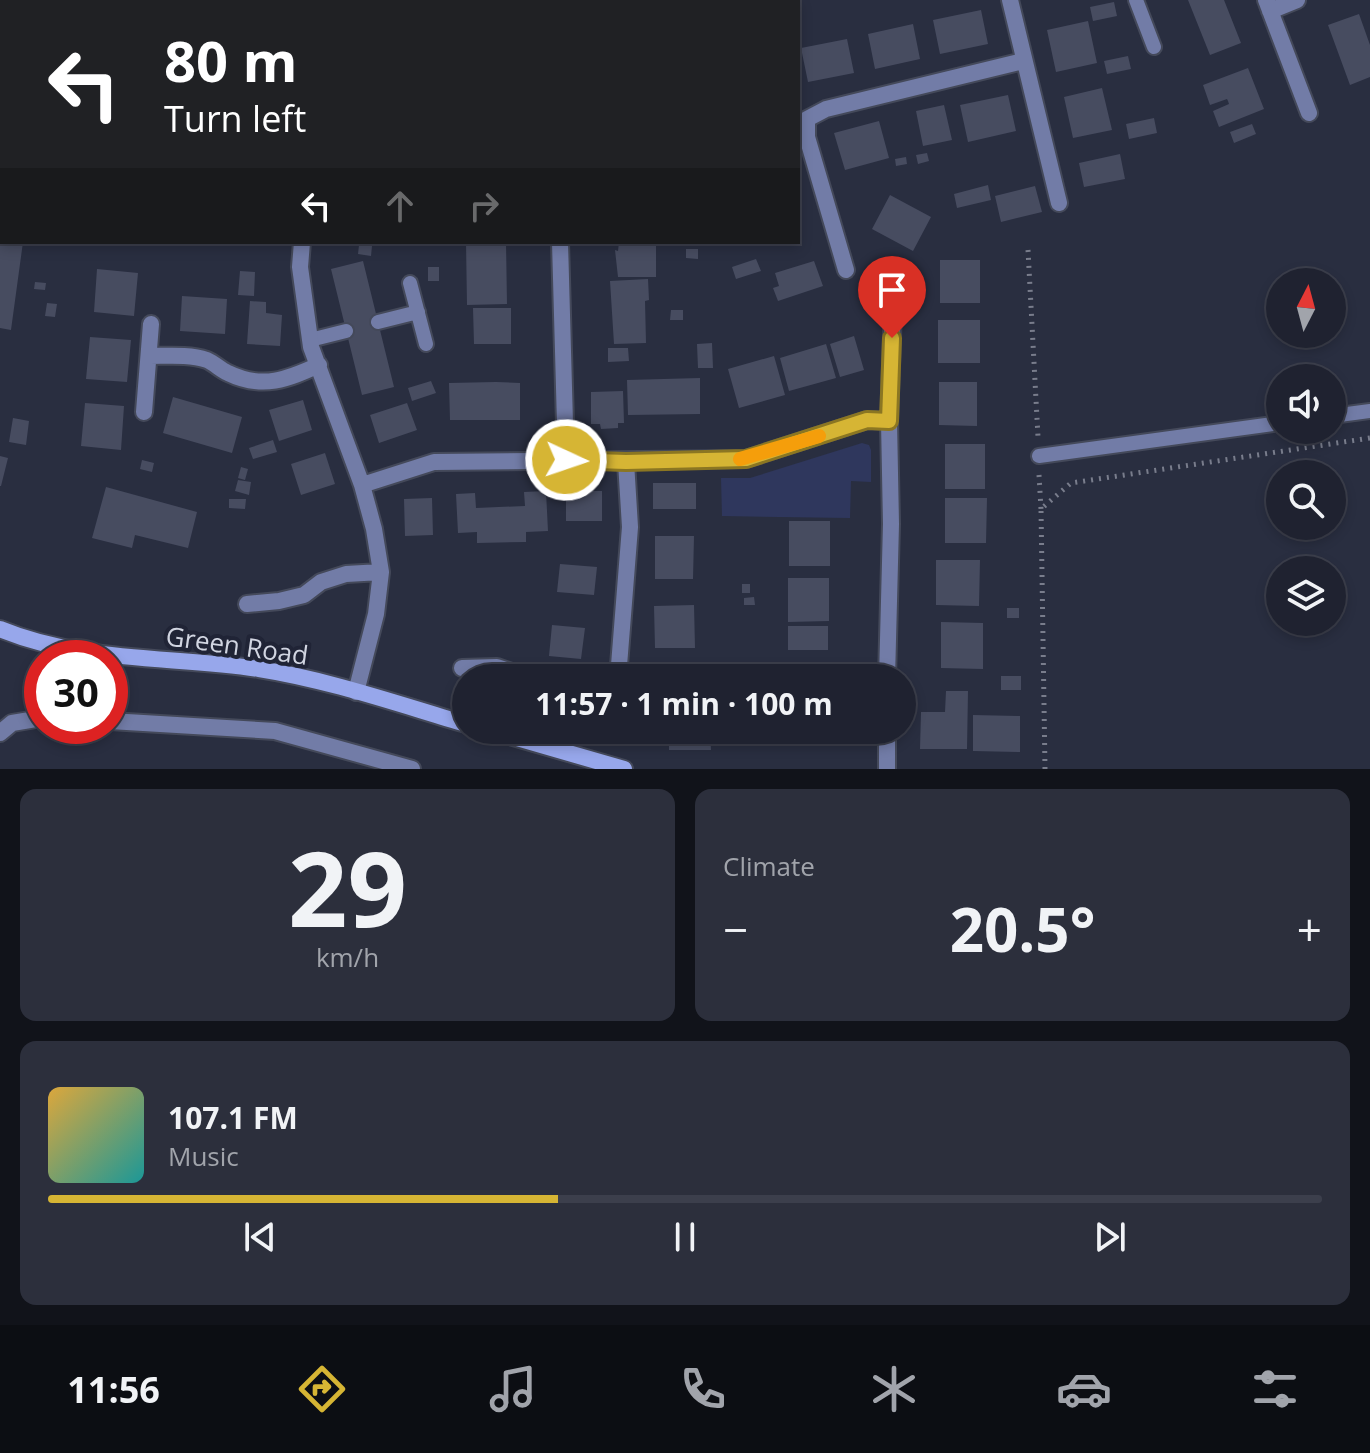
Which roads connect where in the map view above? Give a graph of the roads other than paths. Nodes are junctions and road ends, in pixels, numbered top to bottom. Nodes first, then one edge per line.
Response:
1 (1010, 0) edge
2 (1136, 0) edge
3 (1297, 0) edge
4 (1268, 5) edge
5 (1154, 47) dead end
6 (1023, 61) junction
7 (1309, 113) dead end
8 (1059, 203) dead end
9 (302, 244) edge
10 (560, 244) edge
11 (846, 270) dead end
12 (410, 283) dead end
13 (893, 310) dead end
14 (418, 312) junction
15 (378, 322) dead end
16 (151, 324) dead end
17 (346, 331) dead end
18 (310, 340) junction
19 (426, 344) dead end
20 (149, 356) junction
21 (319, 365) junction
22 (1370, 411) edge
23 (144, 412) dead end
24 (1346, 414) edge
25 (889, 421) junction
26 (1266, 425) edge
27 (1039, 456) road end
28 (566, 460) junction
29 (626, 462) junction
30 (362, 485) junction
31 (381, 572) junction
32 (247, 604) dead end
33 (0, 629) edge
34 (619, 664) edge
35 (887, 664) edge
36 (356, 692) junction
37 (452, 720) edge
38 (24, 721) edge
39 (128, 722) edge
40 (0, 733) edge
41 (537, 744) edge
42 (887, 744) edge
43 (412, 769) edge
44 (624, 769) edge
45 (887, 769) edge

1 - 6 street
2 - 5 lane
3 - 4 street
4 - 7 street
6 - 8 street
6 - 11 street
9 - 18 street
10 - 28 street
12 - 14 lane
13 - 25 street
14 - 15 lane
14 - 19 lane
16 - 20 street
17 - 18 lane
18 - 21 street
20 - 21 street
20 - 23 street
21 - 30 street
22 - 24 lane
25 - 29 street
25 - 35 street
26 - 27 lane
28 - 29 street
28 - 30 street
29 - 34 street
30 - 31 street
31 - 32 street
31 - 36 street
33 - 36 street, Green Road
36 - 37 street, Green Road
38 - 40 street
39 - 43 street
41 - 44 street
42 - 45 street

